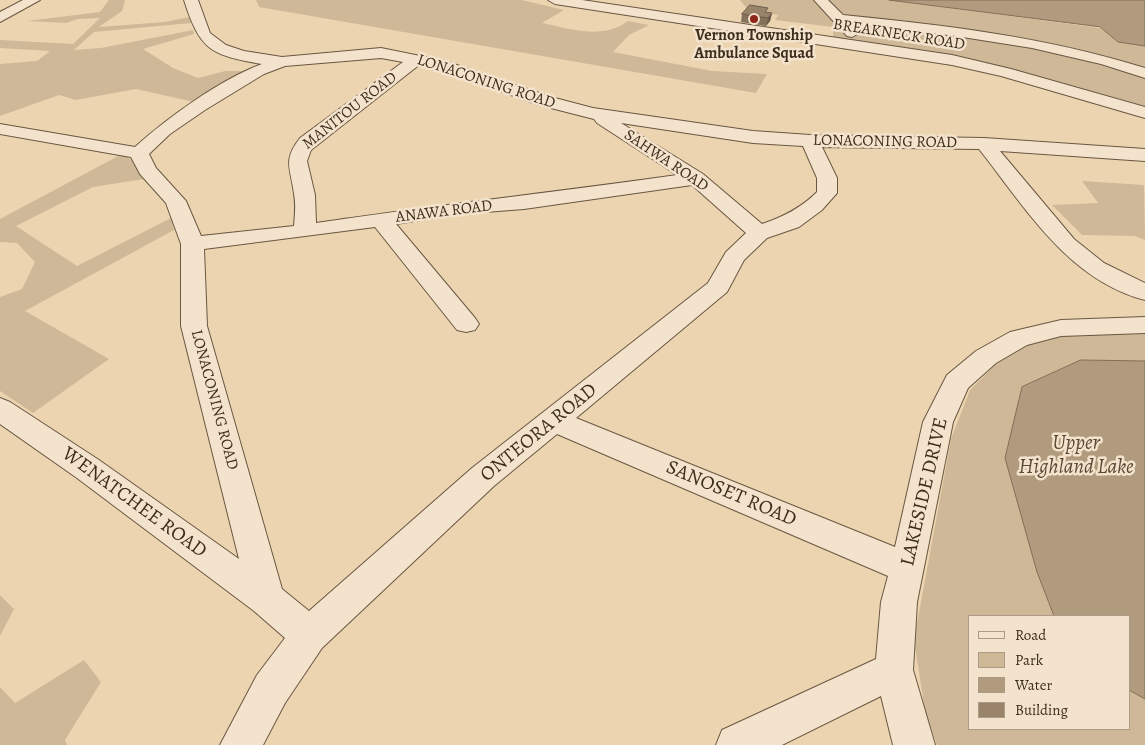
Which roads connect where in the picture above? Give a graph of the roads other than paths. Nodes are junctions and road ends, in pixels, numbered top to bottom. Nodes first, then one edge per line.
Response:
1 (33, 0) edge
2 (191, 0) edge
3 (555, 0) edge
4 (820, 0) edge
5 (745, 17) edge
6 (0, 18) edge
7 (681, 20) junction
8 (840, 20) junction
9 (865, 47) junction
10 (418, 59) junction
11 (282, 62) junction
12 (1145, 73) edge
13 (593, 113) junction
14 (1145, 113) edge
15 (0, 129) edge
16 (810, 141) junction
17 (984, 144) junction
18 (139, 153) junction
19 (1145, 155) edge
20 (696, 178) junction
21 (381, 220) junction
22 (305, 231) junction
23 (759, 233) junction
24 (192, 244) junction
25 (1145, 292) edge
26 (466, 324) dead end
27 (1145, 325) edge
28 (0, 409) edge
29 (554, 420) junction
30 (908, 568) junction
31 (267, 599) junction
32 (308, 635) junction
33 (894, 670) junction
34 (241, 745) edge
35 (737, 745) edge
36 (914, 745) edge

1 - 6 street
2 - 11 street
3 - 7 street, BREAKNECK ROAD
4 - 8 street
5 - 7 street
7 - 9 street, BREAKNECK ROAD
8 - 9 street
8 - 12 street
9 - 14 street, BREAKNECK ROAD
10 - 11 street, LONACONING ROAD
10 - 13 street, LONACONING ROAD
10 - 22 street, MANITOU ROAD
11 - 18 street, LONACONING ROAD
13 - 16 street, LONACONING ROAD
13 - 20 street, SAHWA ROAD
15 - 18 street
16 - 17 street, LONACONING ROAD
16 - 23 street, ONTEORA ROAD
17 - 19 street, LONACONING ROAD
17 - 25 street
18 - 24 street, LONACONING ROAD
20 - 21 street, ANAWA ROAD
20 - 23 street, SAHWA ROAD
21 - 22 street, ANAWA ROAD
21 - 26 street
22 - 24 street, ANAWA ROAD
23 - 29 street, ONTEORA ROAD
24 - 31 street, LONACONING ROAD
27 - 30 street, LAKESIDE DRIVE
28 - 31 street, WENATCHEE ROAD
29 - 30 street, SANOSET ROAD
29 - 32 street, ONTEORA ROAD
30 - 33 street, LAKESIDE DRIVE
31 - 32 street
32 - 34 street, ONTEORA ROAD
33 - 35 street
33 - 36 street, LAKESIDE DRIVE

